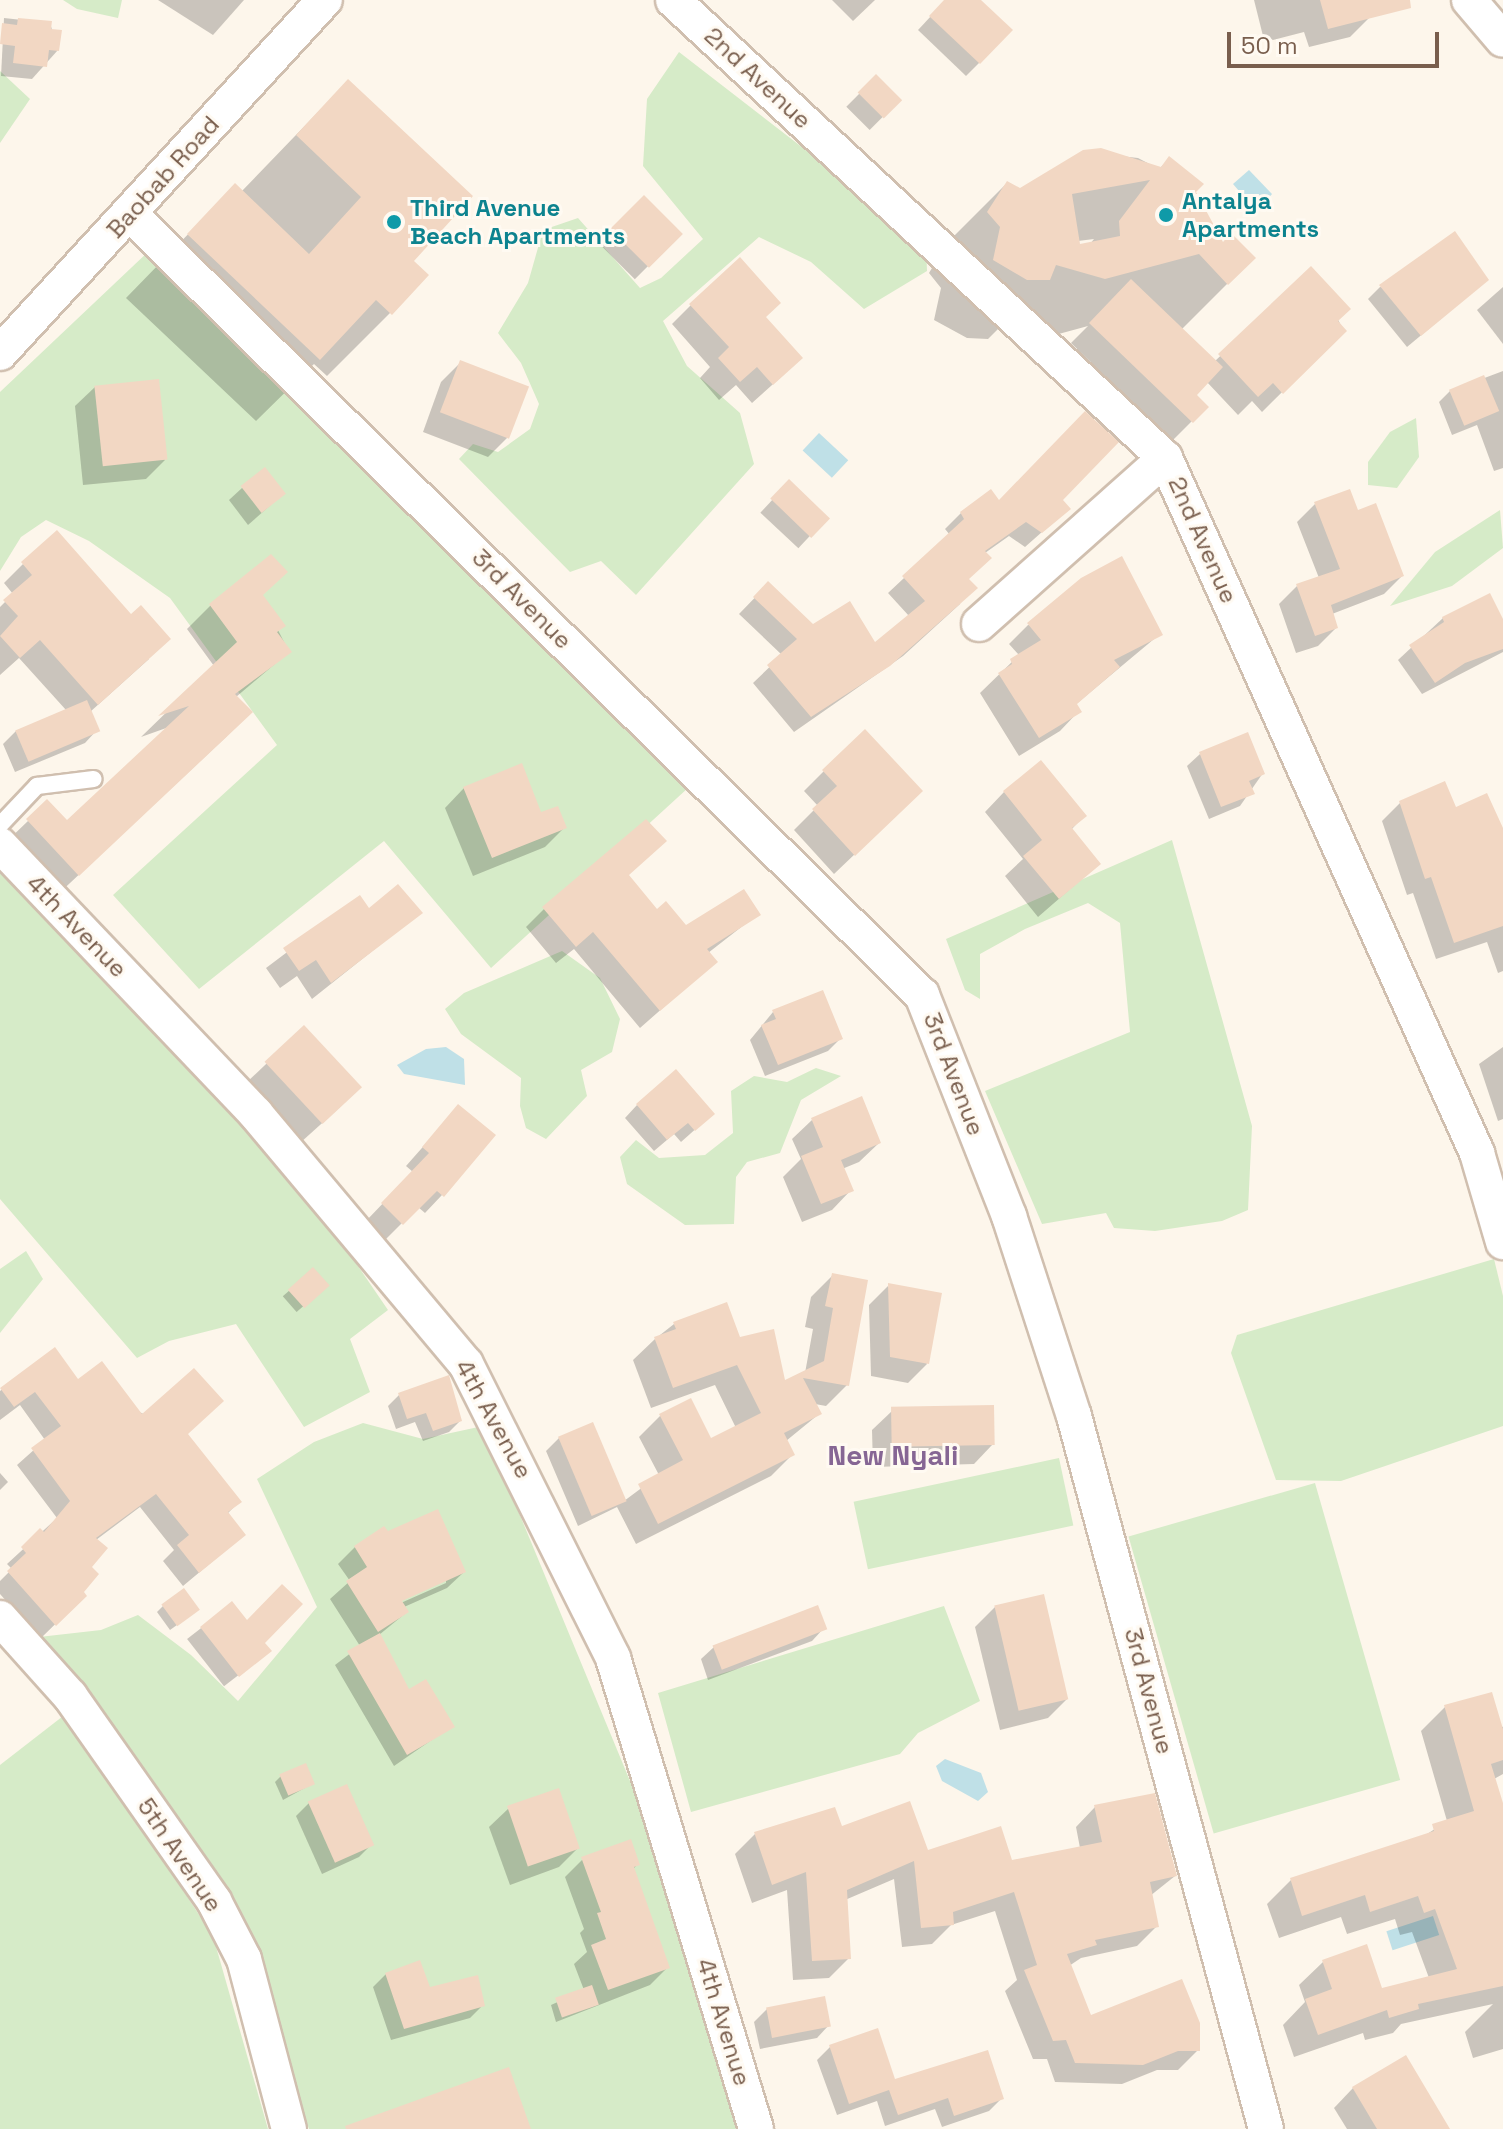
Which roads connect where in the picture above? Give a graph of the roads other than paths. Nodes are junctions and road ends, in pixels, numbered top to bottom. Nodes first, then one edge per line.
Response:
1 (325, 0) edge
2 (673, 0) edge
3 (1469, 0) edge
4 (1503, 40) edge
5 (130, 214) junction
6 (0, 353) edge
7 (1165, 458) junction
8 (979, 624) dead end
9 (94, 779) dead end
10 (0, 825) edge
11 (0, 845) edge
12 (1503, 1242) edge
13 (0, 1618) edge
14 (289, 2129) edge
15 (756, 2129) edge
16 (1266, 2129) edge

1 - 5 street, Baobab Road
2 - 7 street, 2nd Avenue
3 - 4 street
5 - 6 street, Baobab Road
5 - 16 street, 3rd Avenue
7 - 8 street
7 - 12 street, 2nd Avenue
9 - 10 lane
11 - 15 street, 4th Avenue
13 - 14 street, 5th Avenue

